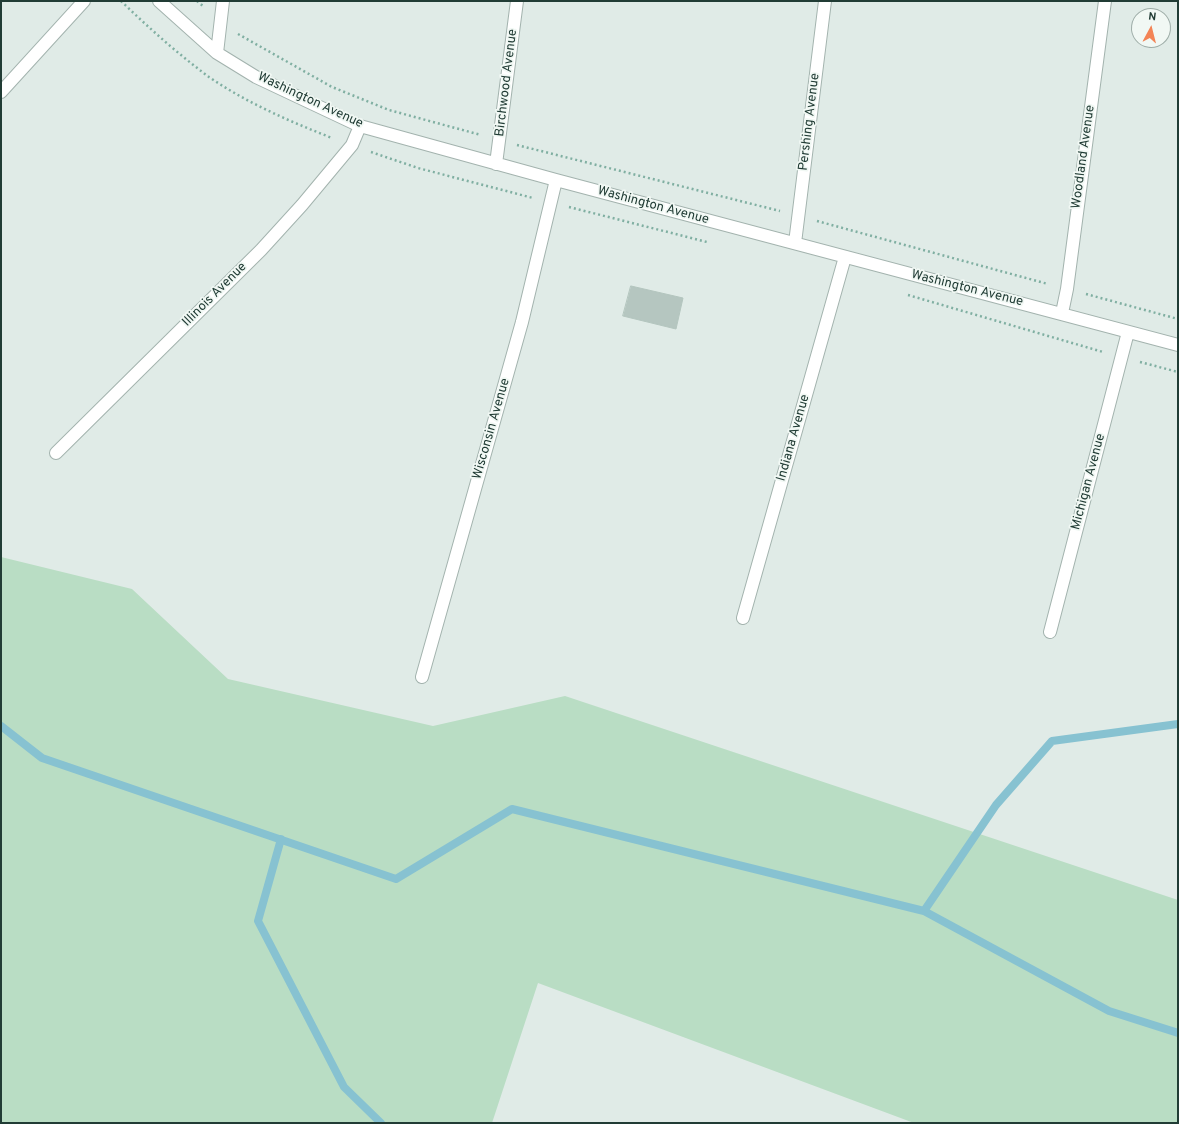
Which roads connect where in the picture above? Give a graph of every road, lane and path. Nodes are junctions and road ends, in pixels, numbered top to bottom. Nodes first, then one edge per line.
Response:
1 (84, 1) edge
2 (159, 1) edge
3 (197, 1) edge
4 (223, 1) edge
5 (517, 1) edge
6 (825, 1) edge
7 (1105, 1) edge
8 (220, 23) junction
9 (217, 53) junction
10 (1, 92) edge
11 (360, 126) junction
12 (500, 140) junction
13 (496, 164) junction
14 (556, 180) junction
15 (798, 216) junction
16 (795, 243) junction
17 (845, 258) junction
18 (1067, 289) junction
19 (1062, 313) junction
20 (1178, 319) edge
21 (1128, 332) junction
22 (1178, 345) edge
23 (56, 453) dead end
24 (743, 618) dead end
25 (1050, 632) dead end
26 (422, 677) dead end

1 - 10 street
2 - 9 street, Washington Avenue
3 - 8 path
4 - 8 street
5 - 12 street, Birchwood Avenue
6 - 15 street, Pershing Avenue
7 - 18 street, Woodland Avenue
8 - 9 street
8 - 12 path
9 - 11 street, Washington Avenue
11 - 13 street, Washington Avenue
11 - 23 street, Illinois Avenue
12 - 13 street, Birchwood Avenue
12 - 15 path
13 - 14 street, Washington Avenue
14 - 16 street, Washington Avenue
14 - 26 street, Wisconsin Avenue
15 - 16 street, Pershing Avenue
15 - 18 path
16 - 17 street, Washington Avenue
17 - 19 street, Washington Avenue
17 - 24 street, Indiana Avenue
18 - 19 street, Woodland Avenue
18 - 20 path
19 - 21 street, Washington Avenue
21 - 22 street, Washington Avenue
21 - 25 street, Michigan Avenue

